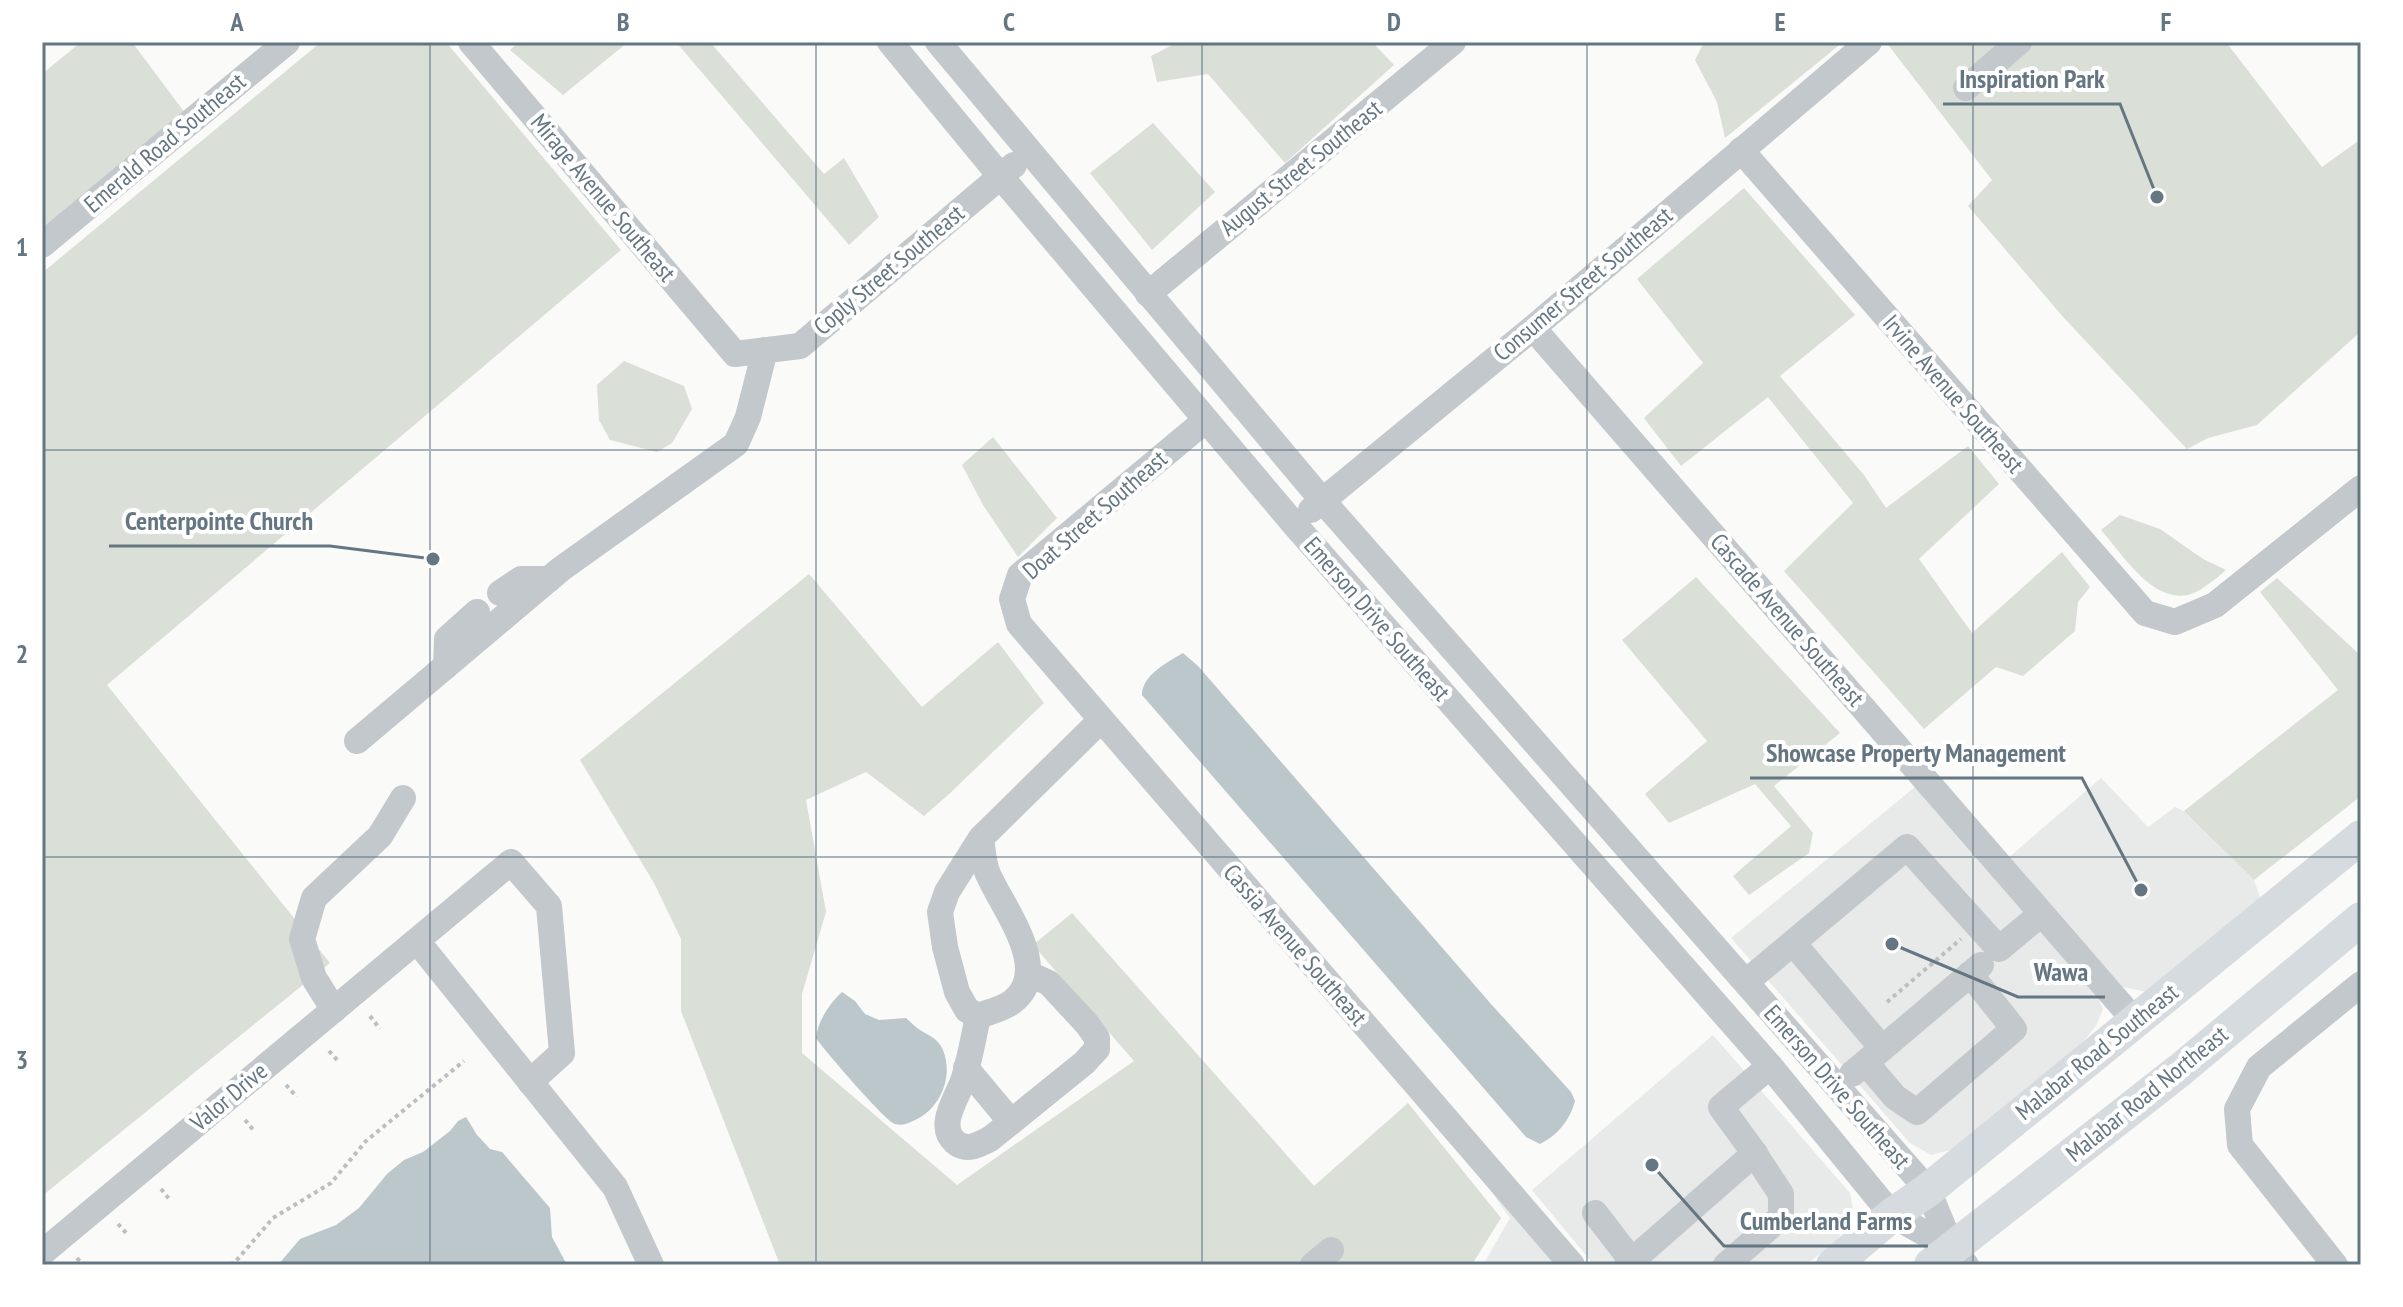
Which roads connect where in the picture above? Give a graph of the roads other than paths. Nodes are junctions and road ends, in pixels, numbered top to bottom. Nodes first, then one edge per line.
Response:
1 (287, 42) edge
2 (471, 42) edge
3 (890, 42) edge
4 (938, 42) edge
5 (1453, 42) edge
6 (1869, 42) edge
7 (2019, 42) edge
8 (1966, 88) dead end
9 (1741, 150) junction
10 (1028, 152) junction
11 (1001, 177) junction
12 (42, 245) edge
13 (1148, 294) junction
14 (1533, 328) junction
15 (765, 350) junction
16 (735, 354) joint
17 (1206, 420) junction
18 (2361, 488) edge
19 (1322, 500) junction
20 (1294, 524) junction
21 (549, 579) junction
22 (500, 593) dead end
23 (477, 612) dead end
24 (1019, 624) joint
25 (446, 666) junction
26 (1101, 720) junction
27 (357, 741) dead end
28 (403, 798) dead end
29 (2361, 837) edge
30 (981, 838) junction
31 (2041, 914) junction
32 (2361, 919) edge
33 (417, 941) junction
34 (1793, 943) junction
35 (1999, 949) junction
36 (1029, 974) junction
37 (1970, 974) junction
38 (1746, 982) junction
39 (2361, 984) edge
40 (334, 1010) junction
41 (978, 1016) junction
42 (2135, 1021) junction
43 (1874, 1056) junction
44 (1770, 1066) junction
45 (966, 1068) junction
46 (530, 1082) junction
47 (1837, 1086) junction
48 (1011, 1122) junction
49 (1755, 1153) junction
50 (1928, 1190) junction
51 (1595, 1213) dead end
52 (1892, 1215) junction
53 (42, 1253) edge
54 (1950, 1259) edge
55 (1737, 1262) edge
56 (1632, 1264) edge
57 (651, 1265) edge
58 (1572, 1265) edge
59 (1833, 1265) edge
60 (2335, 1265) edge

1 - 12 street, Emerald Road Southeast
2 - 16 street, Mirage Avenue Southeast
3 - 11 street, Emerson Drive Southeast
4 - 10 street, Emerson Drive Southeast
5 - 13 street, August Street Southeast
6 - 9 street, Consumer Street Southeast
7 - 8 street
9 - 14 street, Consumer Street Southeast
9 - 18 street, Irvine Avenue Southeast
10 - 11 street, Coply Street Southeast
10 - 13 street, Emerson Drive Southeast
11 - 15 street, Coply Street Southeast
11 - 17 street, Emerson Drive Southeast
13 - 19 street, Emerson Drive Southeast
14 - 19 street, Consumer Street Southeast
14 - 31 street, Cascade Avenue Southeast
15 - 16 street, Coply Street Southeast
15 - 21 street
17 - 20 street, Emerson Drive Southeast
17 - 24 street, Doat Street Southeast
19 - 20 street, Consumer Street Southeast
19 - 38 street, Emerson Drive Southeast
20 - 44 street, Emerson Drive Southeast
21 - 22 street
21 - 25 street
23 - 25 street
24 - 26 street, Cassia Avenue Southeast
25 - 27 street
26 - 30 street
26 - 58 street, Cassia Avenue Southeast
28 - 40 street
29 - 42 main road, Malabar Road Southeast
30 - 36 street
30 - 41 street
31 - 35 street
31 - 42 street, Cascade Avenue Southeast
32 - 54 main road, Malabar Road Northeast
33 - 40 street, Valor Drive
33 - 46 street
33 - 46 street, Valor Drive
34 - 35 street
34 - 38 street
34 - 43 street
35 - 37 street
36 - 41 street
36 - 48 street
37 - 43 street
37 - 43 street
38 - 47 street, Emerson Drive Southeast
39 - 60 street
40 - 53 street, Valor Drive
41 - 45 street
42 - 50 main road, Malabar Road Southeast
43 - 47 street
44 - 49 street
44 - 52 street, Emerson Drive Southeast
45 - 48 street
45 - 48 street
46 - 57 street
47 - 50 street, Emerson Drive Southeast
49 - 55 street
49 - 56 street
50 - 52 main road, Malabar Road Southeast
50 - 54 street, Emerson Drive Southeast
51 - 56 street
52 - 54 street, Emerson Drive Southeast
52 - 59 main road, Malabar Road Southeast

